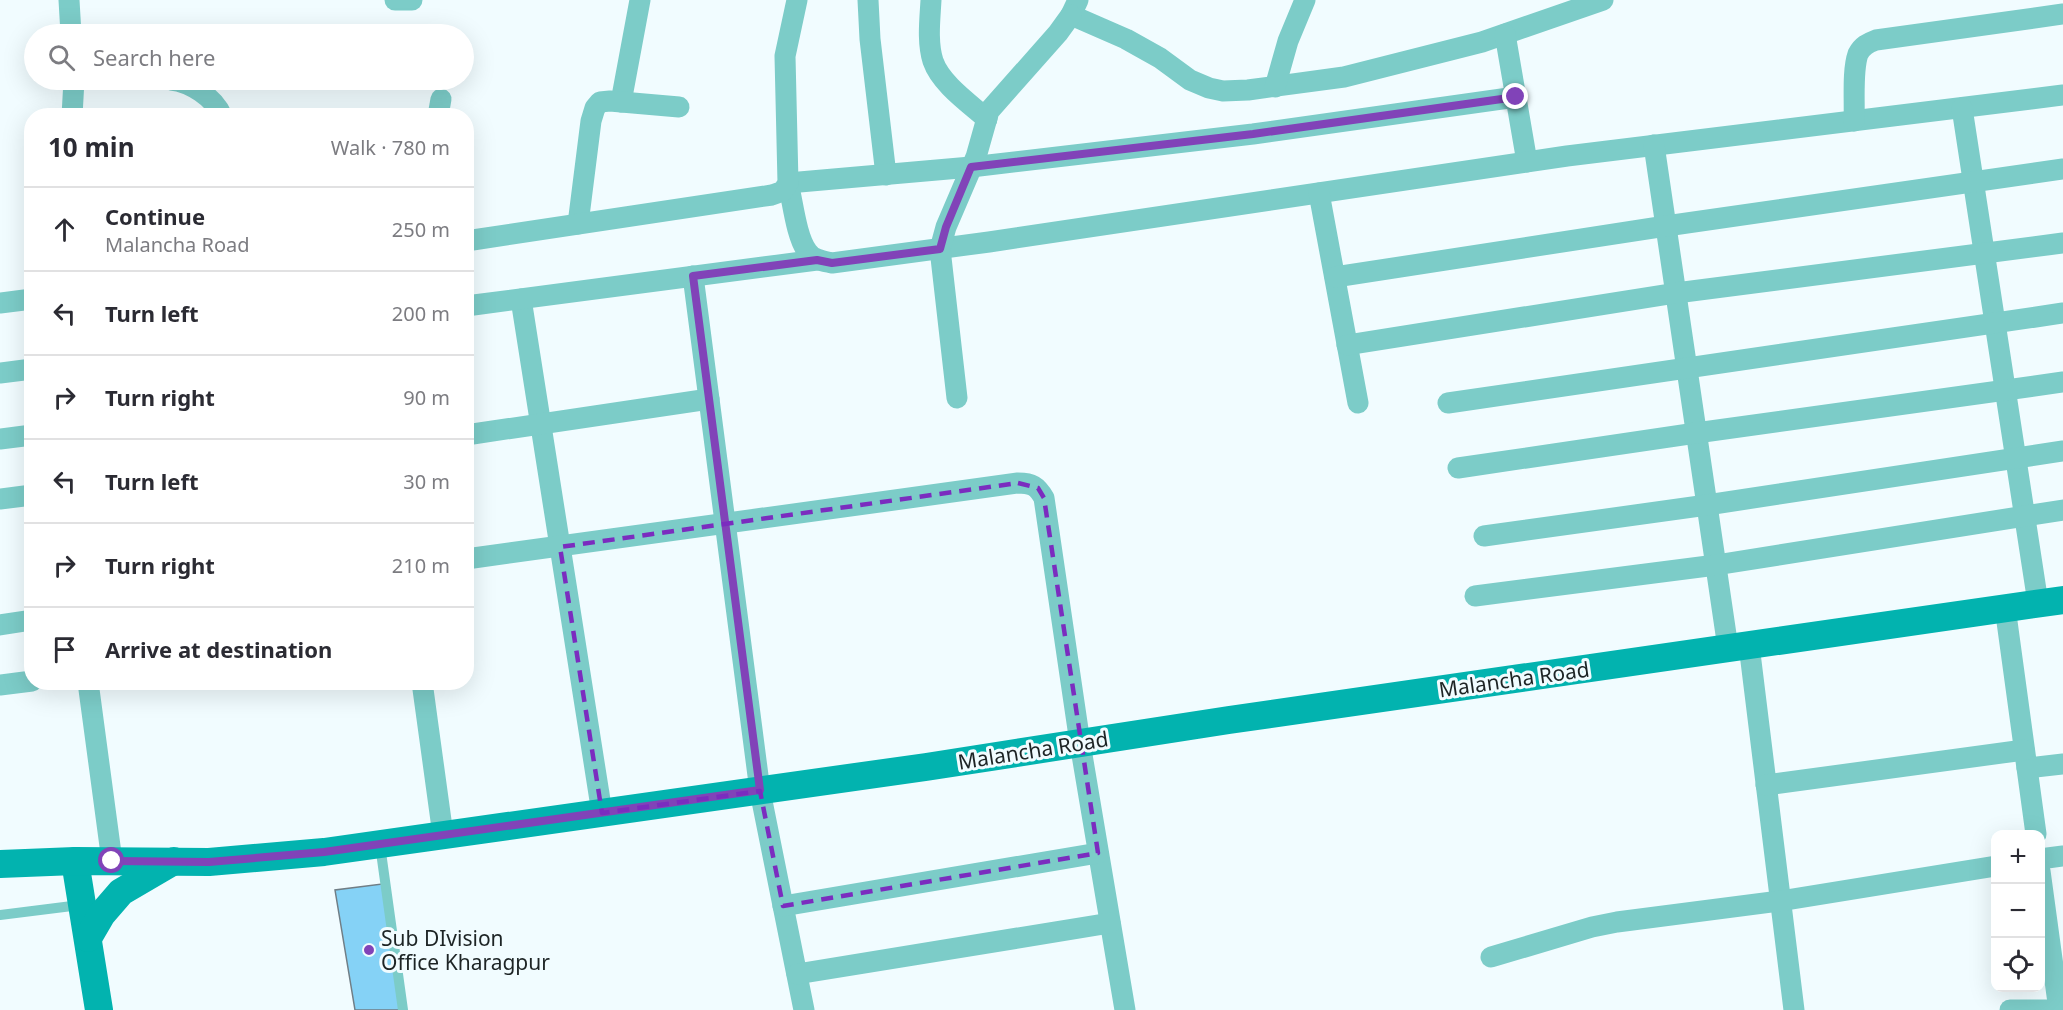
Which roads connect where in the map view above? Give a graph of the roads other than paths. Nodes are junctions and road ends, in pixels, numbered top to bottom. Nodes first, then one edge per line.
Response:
1 (69, 0) edge
2 (395, 0) edge
3 (412, 0) edge
4 (640, 0) edge
5 (797, 0) edge
6 (868, 0) edge
7 (931, 0) edge
8 (1305, 0) edge
9 (1602, 0) edge
10 (1075, 8) edge
11 (2063, 14) edge
12 (70, 24) edge
13 (1505, 34) junction
14 (1275, 87) junction
15 (73, 90) edge
16 (197, 90) edge
17 (2063, 95) edge
18 (1516, 97) junction
19 (621, 102) junction
20 (680, 107) dead end
21 (72, 108) edge
22 (217, 108) edge
23 (1962, 108) junction
24 (987, 119) junction
25 (1854, 121) junction
26 (1654, 145) junction
27 (1527, 162) junction
28 (971, 167) junction
29 (2063, 169) edge
30 (886, 175) junction
31 (1973, 182) junction
32 (788, 183) junction
33 (1320, 193) junction
34 (578, 224) junction
35 (1666, 226) junction
36 (474, 240) edge
37 (2063, 243) edge
38 (940, 249) junction
39 (1984, 255) junction
40 (817, 260) junction
41 (693, 276) junction
42 (1335, 277) junction
43 (1676, 293) junction
44 (521, 299) junction
45 (24, 300) edge
46 (0, 303) edge
47 (474, 305) edge
48 (2063, 313) edge
49 (1995, 322) junction
50 (1347, 345) junction
51 (1687, 368) junction
52 (24, 370) edge
53 (0, 373) edge
54 (2063, 382) edge
55 (2005, 391) junction
56 (957, 398) dead end
57 (709, 399) junction
58 (1358, 403) dead end
59 (1448, 403) dead end
60 (540, 425) junction
61 (1696, 433) junction
62 (474, 434) edge
63 (24, 436) edge
64 (0, 439) edge
65 (2063, 451) edge
66 (2016, 457) junction
67 (1458, 468) dead end
68 (24, 496) edge
69 (0, 500) edge
70 (1707, 505) junction
71 (2063, 510) edge
72 (2025, 516) junction
73 (725, 525) junction
74 (1484, 536) dead end
75 (560, 547) junction
76 (474, 558) edge
77 (1716, 565) junction
78 (1475, 596) dead end
79 (2051, 601) edge
80 (2005, 607) junction
81 (24, 621) edge
82 (0, 625) edge
83 (1739, 647) junction
84 (24, 682) edge
85 (0, 685) edge
86 (88, 690) edge
87 (423, 690) edge
88 (1080, 743) junction
89 (2025, 759) junction
90 (2063, 764) edge
91 (1766, 785) junction
92 (760, 790) junction
93 (602, 813) junction
94 (2035, 830) edge
95 (443, 835) junction
96 (380, 845) junction
97 (1098, 853) junction
98 (2063, 856) edge
99 (2045, 858) edge
100 (75, 861) junction
101 (112, 861) junction
102 (174, 861) junction
103 (0, 864) edge
104 (1991, 867) edge
105 (2043, 884) edge
106 (1780, 902) junction
107 (82, 905) junction
108 (783, 906) junction
109 (0, 915) edge
110 (1110, 923) junction
111 (88, 938) junction
112 (1491, 957) dead end
113 (2058, 959) edge
114 (797, 974) junction
115 (99, 1010) edge
116 (403, 1010) edge
117 (804, 1010) edge
118 (1125, 1010) edge
119 (1794, 1010) edge
120 (2010, 1010) edge
121 (2053, 1010) edge
122 (2059, 1010) edge

1 - 12 street
2 - 3 street
4 - 19 street
5 - 32 street
6 - 30 street
7 - 24 street
8 - 14 street
9 - 13 street
10 - 14 street
10 - 24 street
11 - 25 street
13 - 14 street
13 - 18 street
15 - 21 street
16 - 22 street
17 - 23 street
18 - 27 street
18 - 28 street
19 - 20 street
19 - 34 street
23 - 25 street
23 - 31 street
24 - 28 street
25 - 26 street
26 - 27 street
26 - 35 street
27 - 33 street
28 - 30 street
28 - 38 street
29 - 31 street
30 - 32 street
31 - 35 street
31 - 39 street
32 - 34 street
32 - 40 street
33 - 38 street
33 - 42 street
34 - 36 street
35 - 42 street
35 - 43 street
37 - 39 street
38 - 40 street
38 - 56 street
39 - 43 street
39 - 49 street
40 - 41 street
41 - 44 street
41 - 57 street
42 - 50 street
43 - 50 street
43 - 51 street
44 - 47 street
44 - 60 street
45 - 46 street
48 - 49 street
49 - 51 street
49 - 55 street
50 - 58 street
51 - 59 street
51 - 61 street
52 - 53 street
54 - 55 street
55 - 61 street
55 - 66 street
57 - 60 street
57 - 73 street
60 - 62 street
60 - 75 street
61 - 67 street
61 - 70 street
63 - 64 street
65 - 66 street
66 - 70 street
66 - 72 street
68 - 69 street
70 - 74 street
70 - 77 street
71 - 72 street
72 - 77 street
72 - 79 street
73 - 75 street
73 - 88 street
73 - 92 street
75 - 76 street
75 - 93 street
77 - 78 street
77 - 83 street
79 - 80 main road, Malancha Road
80 - 83 main road, Malancha Road
80 - 89 street
81 - 82 street
83 - 88 main road, Malancha Road
83 - 91 street
84 - 85 street
86 - 101 street
87 - 95 street
88 - 92 main road, Malancha Road
88 - 97 street
89 - 90 street
89 - 91 street
89 - 94 street
91 - 106 street
92 - 93 main road, Malancha Road
92 - 108 street
93 - 95 main road, Malancha Road
95 - 96 main road, Malancha Road
96 - 102 main road, Malancha Road
96 - 116 lane
97 - 108 street
97 - 110 street
98 - 99 street
100 - 101 main road, Malancha Road
100 - 103 main road, Malancha Road
100 - 107 main road
101 - 102 main road, Malancha Road
102 - 111 main road
104 - 106 street
105 - 113 street
106 - 112 street
106 - 119 street
107 - 109 lane
107 - 111 main road
108 - 114 street
110 - 114 street
110 - 118 street
111 - 115 main road
113 - 122 street
114 - 117 street
120 - 121 street

